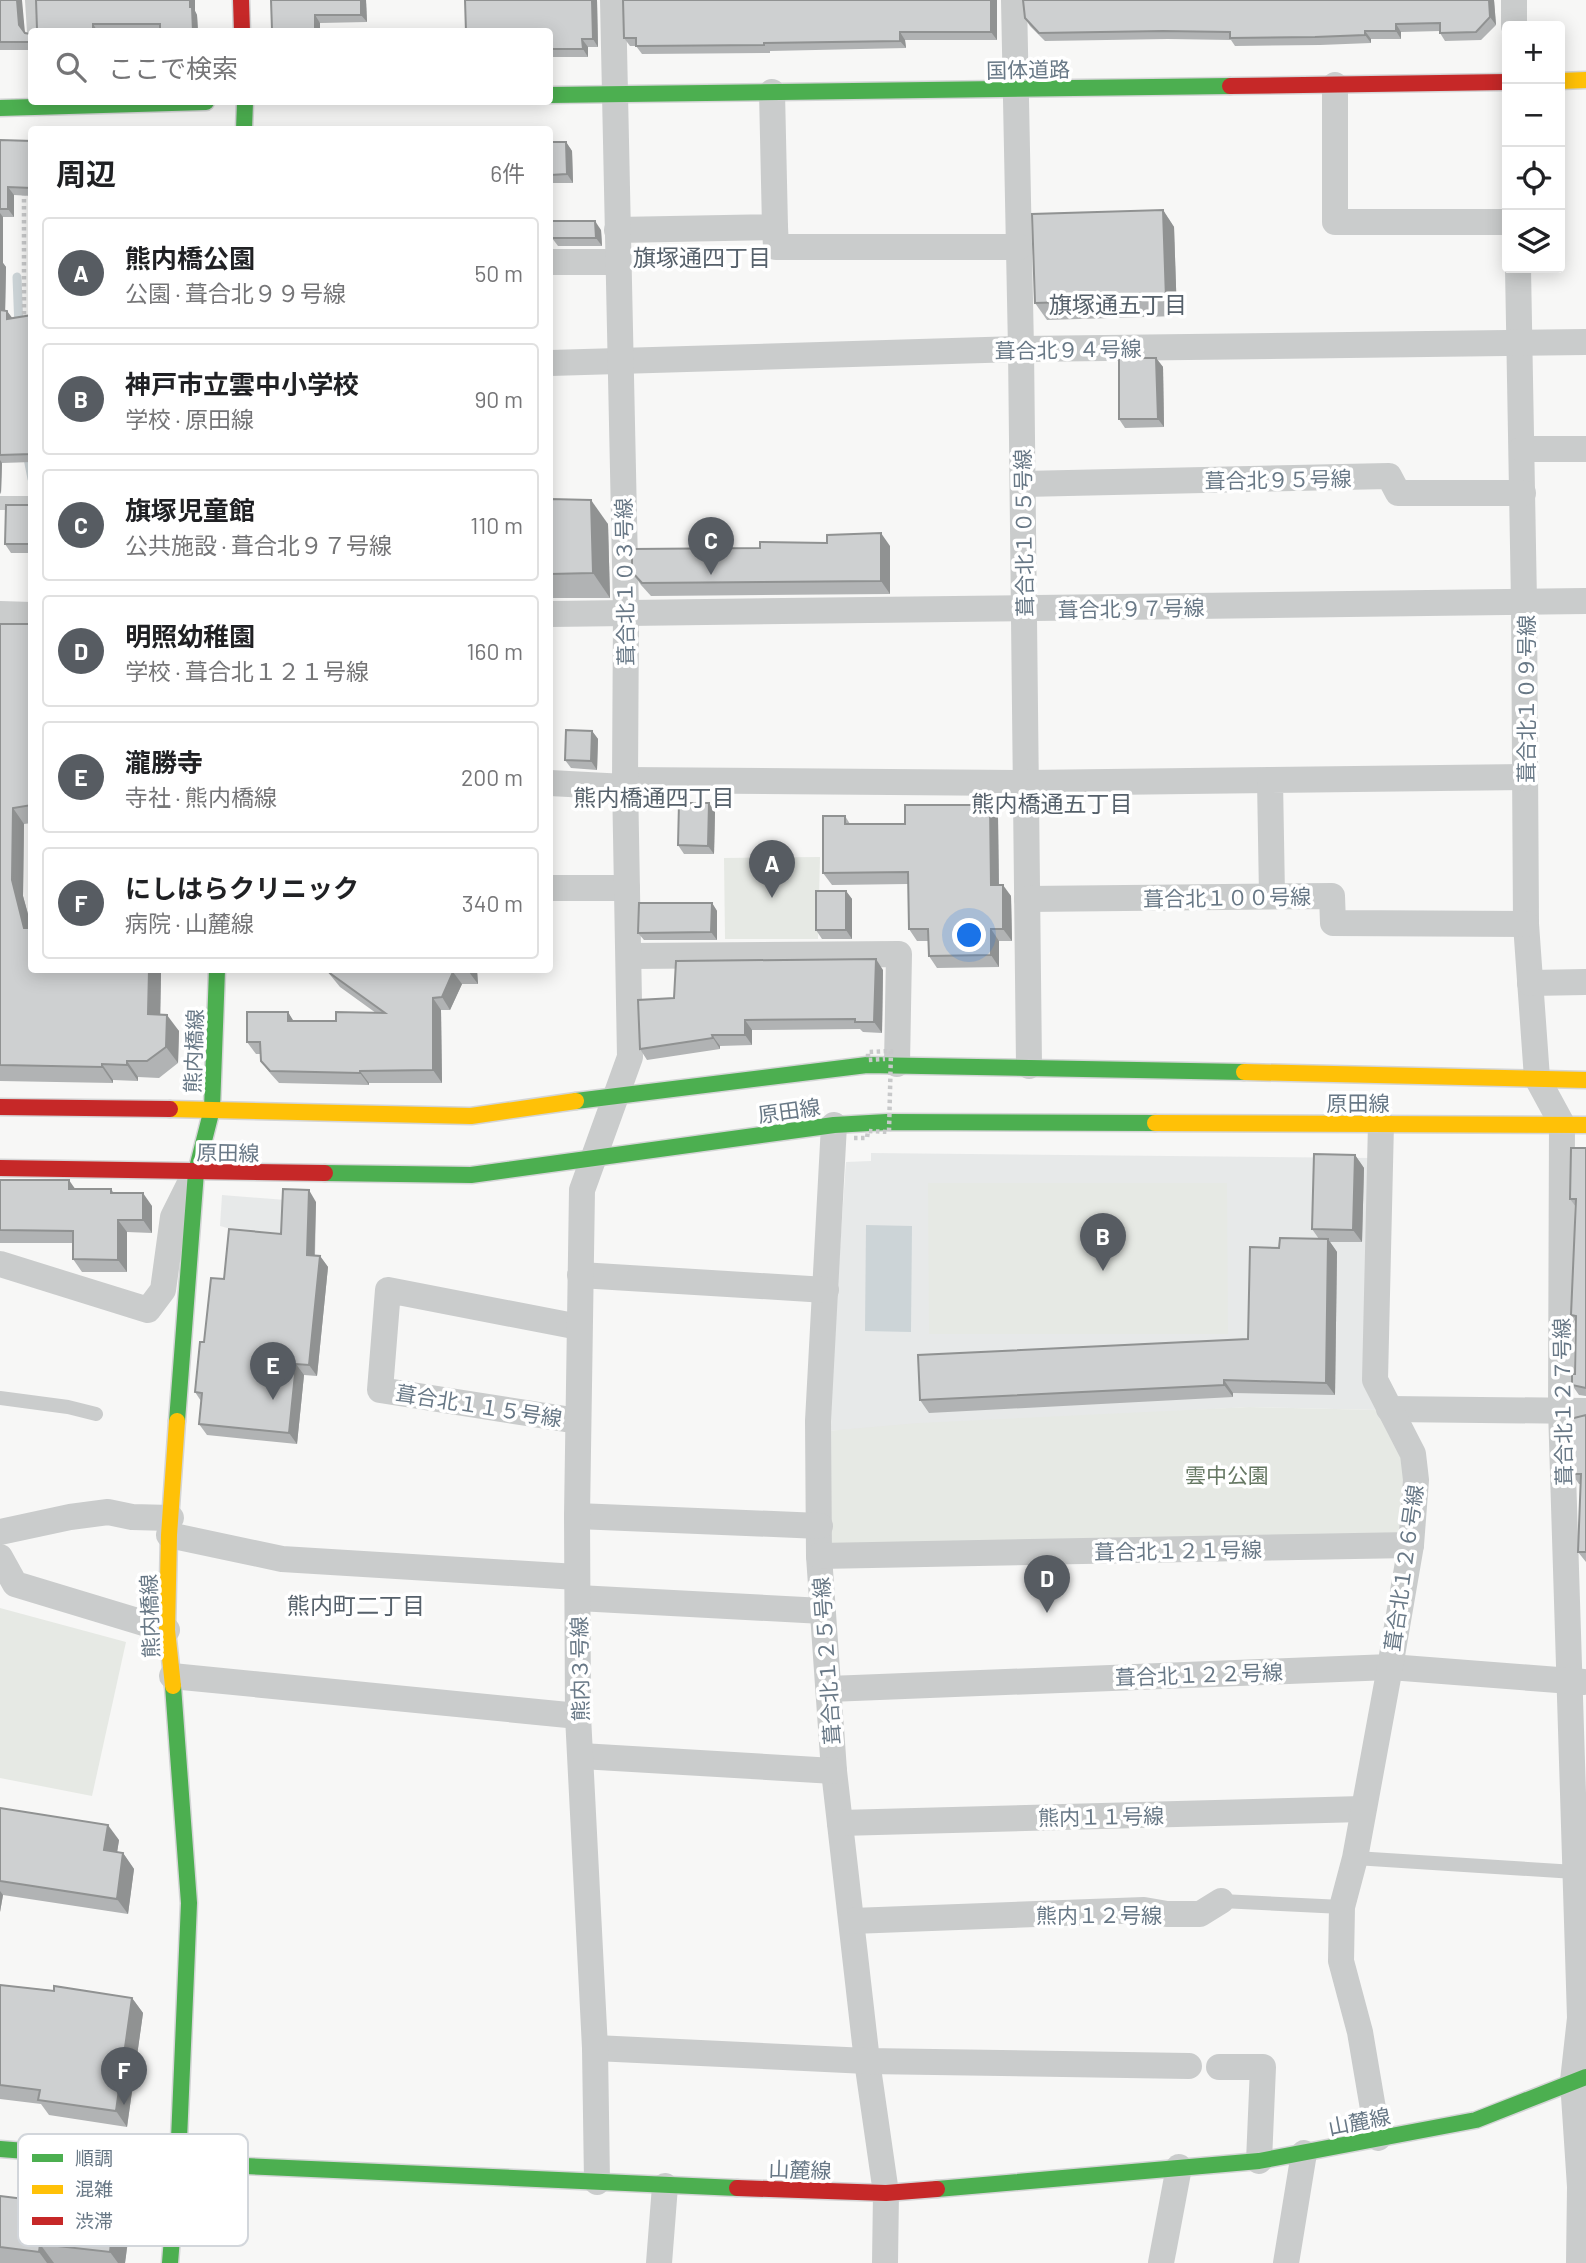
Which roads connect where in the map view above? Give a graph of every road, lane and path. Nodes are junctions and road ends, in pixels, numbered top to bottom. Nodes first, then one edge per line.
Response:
1 (32, 0) edge
2 (241, 0) edge
3 (613, 0) edge
4 (1014, 0) edge
5 (1514, 0) edge
6 (1514, 21) edge
7 (34, 28) edge
8 (242, 28) edge
9 (1586, 80) edge
10 (1565, 81) edge
11 (1502, 82) edge
12 (1335, 85) junction
13 (1014, 90) junction
14 (772, 93) junction
15 (614, 94) junction
16 (553, 95) edge
17 (28, 105) edge
18 (245, 105) edge
19 (0, 108) edge
20 (244, 126) edge
21 (24, 187) edge
22 (1502, 222) edge
23 (775, 226) junction
24 (617, 230) junction
25 (1019, 247) junction
26 (553, 262) edge
27 (617, 262) junction
28 (1518, 273) edge
29 (23, 293) junction
30 (28, 293) edge
31 (25, 325) edge
32 (1520, 341) junction
33 (1586, 342) edge
34 (1021, 349) junction
35 (619, 362) junction
36 (553, 363) edge
37 (1522, 449) junction
38 (1586, 449) edge
39 (1023, 484) junction
40 (1523, 493) junction
41 (0, 503) edge
42 (28, 503) edge
43 (1586, 601) edge
44 (1524, 602) junction
45 (1024, 610) junction
46 (626, 612) junction
47 (0, 614) edge
48 (553, 614) edge
49 (28, 615) edge
50 (1525, 777) junction
51 (1270, 780) junction
52 (553, 783) edge
53 (625, 783) junction
54 (1026, 783) junction
55 (553, 888) edge
56 (627, 888) junction
57 (1272, 896) junction
58 (1027, 900) junction
59 (1526, 924) junction
60 (629, 956) junction
61 (217, 973) edge
62 (1586, 982) edge
63 (1530, 983) junction
64 (891, 1062) junction
65 (1029, 1066) junction
66 (1537, 1078) junction
67 (1586, 1080) edge
68 (615, 1095) junction
69 (0, 1107) edge
70 (212, 1109) junction
71 (1381, 1123) junction
72 (1574, 1125) edge
73 (844, 1132) junction
74 (594, 1157) junction
75 (0, 1168) edge
76 (196, 1172) junction
77 (0, 1264) edge
78 (580, 1275) junction
79 (826, 1290) junction
80 (579, 1327) junction
81 (0, 1398) edge
82 (1389, 1409) junction
83 (1574, 1410) edge
84 (96, 1415) dead end
85 (578, 1421) junction
86 (577, 1516) junction
87 (170, 1527) junction
88 (820, 1527) junction
89 (0, 1532) edge
90 (1411, 1545) junction
91 (819, 1556) junction
92 (0, 1558) edge
93 (577, 1588) junction
94 (823, 1611) junction
95 (167, 1630) junction
96 (1390, 1667) junction
97 (172, 1676) junction
98 (1577, 1681) edge
99 (829, 1689) junction
100 (579, 1716) junction
101 (581, 1756) junction
102 (834, 1771) junction
103 (1362, 1809) junction
104 (840, 1822) junction
105 (1355, 1858) junction
106 (1575, 1872) junction
107 (1221, 1901) joint
108 (1342, 1907) junction
109 (852, 1921) junction
110 (595, 2048) junction
111 (867, 2062) junction
112 (1189, 2066) dead end
113 (1219, 2067) dead end
114 (1580, 2079) edge
115 (179, 2134) edge
116 (1378, 2138) junction
117 (0, 2149) edge
118 (18, 2151) edge
119 (1304, 2153) junction
120 (1259, 2161) junction
121 (248, 2167) edge
122 (1180, 2167) junction
123 (597, 2182) junction
124 (665, 2186) junction
125 (1583, 2188) edge
126 (886, 2193) junction
127 (659, 2263) edge
128 (885, 2263) edge
129 (1161, 2263) edge
130 (1286, 2263) edge
131 (1579, 2263) edge

1 - 7 lane
2 - 8 main road
3 - 15 street, 葺合北１０３号線
4 - 13 street, 葺合北１０５号線
5 - 6 street
9 - 10 main road
11 - 12 main road, 国体道路
12 - 13 main road, 国体道路
12 - 22 street
13 - 14 main road, 国体道路
13 - 25 street, 葺合北１０５号線
14 - 15 main road, 国体道路
14 - 23 street
15 - 16 main road, 国体道路
15 - 24 street, 葺合北１０３号線
17 - 19 main road
18 - 20 main road
21 - 29 path
23 - 24 street
23 - 25 street
24 - 27 street, 葺合北１０３号線
25 - 34 street, 葺合北１０５号線
26 - 27 street
27 - 35 street, 葺合北１０３号線
28 - 32 street, 葺合北１０９号線
29 - 30 path
29 - 31 path
32 - 33 street, 葺合北９４号線
32 - 34 street, 葺合北９４号線
32 - 37 street, 葺合北１０９号線
34 - 35 street, 葺合北９４号線
34 - 39 street, 葺合北１０５号線
35 - 36 street, 葺合北９４号線
35 - 46 street, 葺合北１０３号線
37 - 38 street
37 - 40 street, 葺合北１０９号線
39 - 40 street, 葺合北９５号線
39 - 45 street, 葺合北１０５号線
40 - 44 street, 葺合北１０９号線
41 - 42 lane
43 - 44 street, 葺合北９７号線
44 - 45 street, 葺合北９７号線
44 - 50 street, 葺合北１０９号線
45 - 46 street, 葺合北９７号線
45 - 54 street, 葺合北１０５号線
46 - 48 street, 葺合北９７号線
46 - 53 street, 葺合北１０３号線
47 - 49 street
50 - 51 street
50 - 59 street, 葺合北１０９号線
51 - 54 street
51 - 57 street
52 - 53 street
53 - 54 street
53 - 56 street, 葺合北１０３号線
54 - 58 street, 葺合北１０５号線
55 - 56 street
56 - 60 street, 葺合北１０３号線
57 - 58 street, 葺合北１００号線
57 - 59 street, 葺合北１００号線
58 - 65 street, 葺合北１０５号線
59 - 63 street, 葺合北１０９号線
60 - 64 street
60 - 68 street, 葺合北１０３号線
61 - 70 main road, 熊内橋線
62 - 63 street
63 - 66 street, 葺合北１０９号線
64 - 65 main road, 原田線
64 - 68 main road, 原田線
64 - 73 path, bridge
65 - 66 main road, 原田線
66 - 67 main road, 原田線
66 - 72 street, 葺合北１０９号線
68 - 70 main road, 原田線
68 - 74 street, 葺合北１０３号線
69 - 70 main road, 原田線
70 - 76 main road, 熊内橋線
71 - 72 main road, 原田線
71 - 73 main road, 原田線
71 - 82 street, 葺合北１２６号線
72 - 83 street, 葺合北１２７号線
73 - 74 main road, 原田線
73 - 79 street, 葺合北１２５号線
74 - 76 main road, 原田線
74 - 78 street, 熊内３号線
75 - 76 main road, 原田線
76 - 77 street
76 - 87 main road, 熊内橋線
78 - 79 street
78 - 80 street, 熊内３号線
79 - 88 street, 葺合北１２５号線
80 - 85 street, 熊内３号線
80 - 85 street, 葺合北１１５号線
81 - 84 lane
82 - 83 street
82 - 90 street, 葺合北１２６号線
83 - 98 street, 葺合北１２７号線
85 - 86 street, 熊内３号線
86 - 88 street
86 - 93 street, 熊内３号線
87 - 89 street
87 - 93 street
87 - 95 main road, 熊内橋線
88 - 91 street, 葺合北１２５号線
90 - 91 street, 葺合北１２１号線
90 - 96 street, 葺合北１２６号線
91 - 94 street, 葺合北１２５号線
92 - 95 street
93 - 94 street
93 - 100 street, 熊内３号線
94 - 99 street, 葺合北１２５号線
95 - 97 main road, 熊内橋線
96 - 98 street, 葺合北１２２号線
96 - 99 street, 葺合北１２２号線
96 - 103 street, 葺合北１２６号線
97 - 100 street
97 - 115 main road, 熊内橋線
98 - 106 street, 葺合北１２７号線
99 - 102 street, 葺合北１２５号線
100 - 101 street, 熊内３号線
101 - 102 street
101 - 110 street, 熊内３号線
102 - 104 street, 葺合北１２５号線
103 - 104 street, 熊内１１号線
103 - 105 street, 葺合北１２６号線
104 - 109 street, 葺合北１２５号線
105 - 106 lane
105 - 108 street, 葺合北１２６号線
106 - 114 street, 葺合北１２７号線
107 - 108 lane, 熊内１２号線
107 - 109 street, 熊内１２号線
108 - 116 street, 葺合北１２６号線
109 - 111 street, 葺合北１２５号線
110 - 111 street
110 - 123 street, 熊内３号線
111 - 112 street
111 - 126 street, 葺合北１２５号線
113 - 120 street
114 - 116 main road, 山麓線
114 - 125 street, 葺合北１２７号線
116 - 119 main road, 山麓線
117 - 118 main road, 山麓線
119 - 120 main road, 山麓線
119 - 130 street
120 - 122 main road, 山麓線
121 - 123 main road, 山麓線
122 - 126 main road, 山麓線
122 - 129 street
123 - 124 main road, 山麓線
124 - 126 main road, 山麓線
124 - 127 street
125 - 131 street, 葺合北１２７号線
126 - 128 street, 葺合北１２５号線

